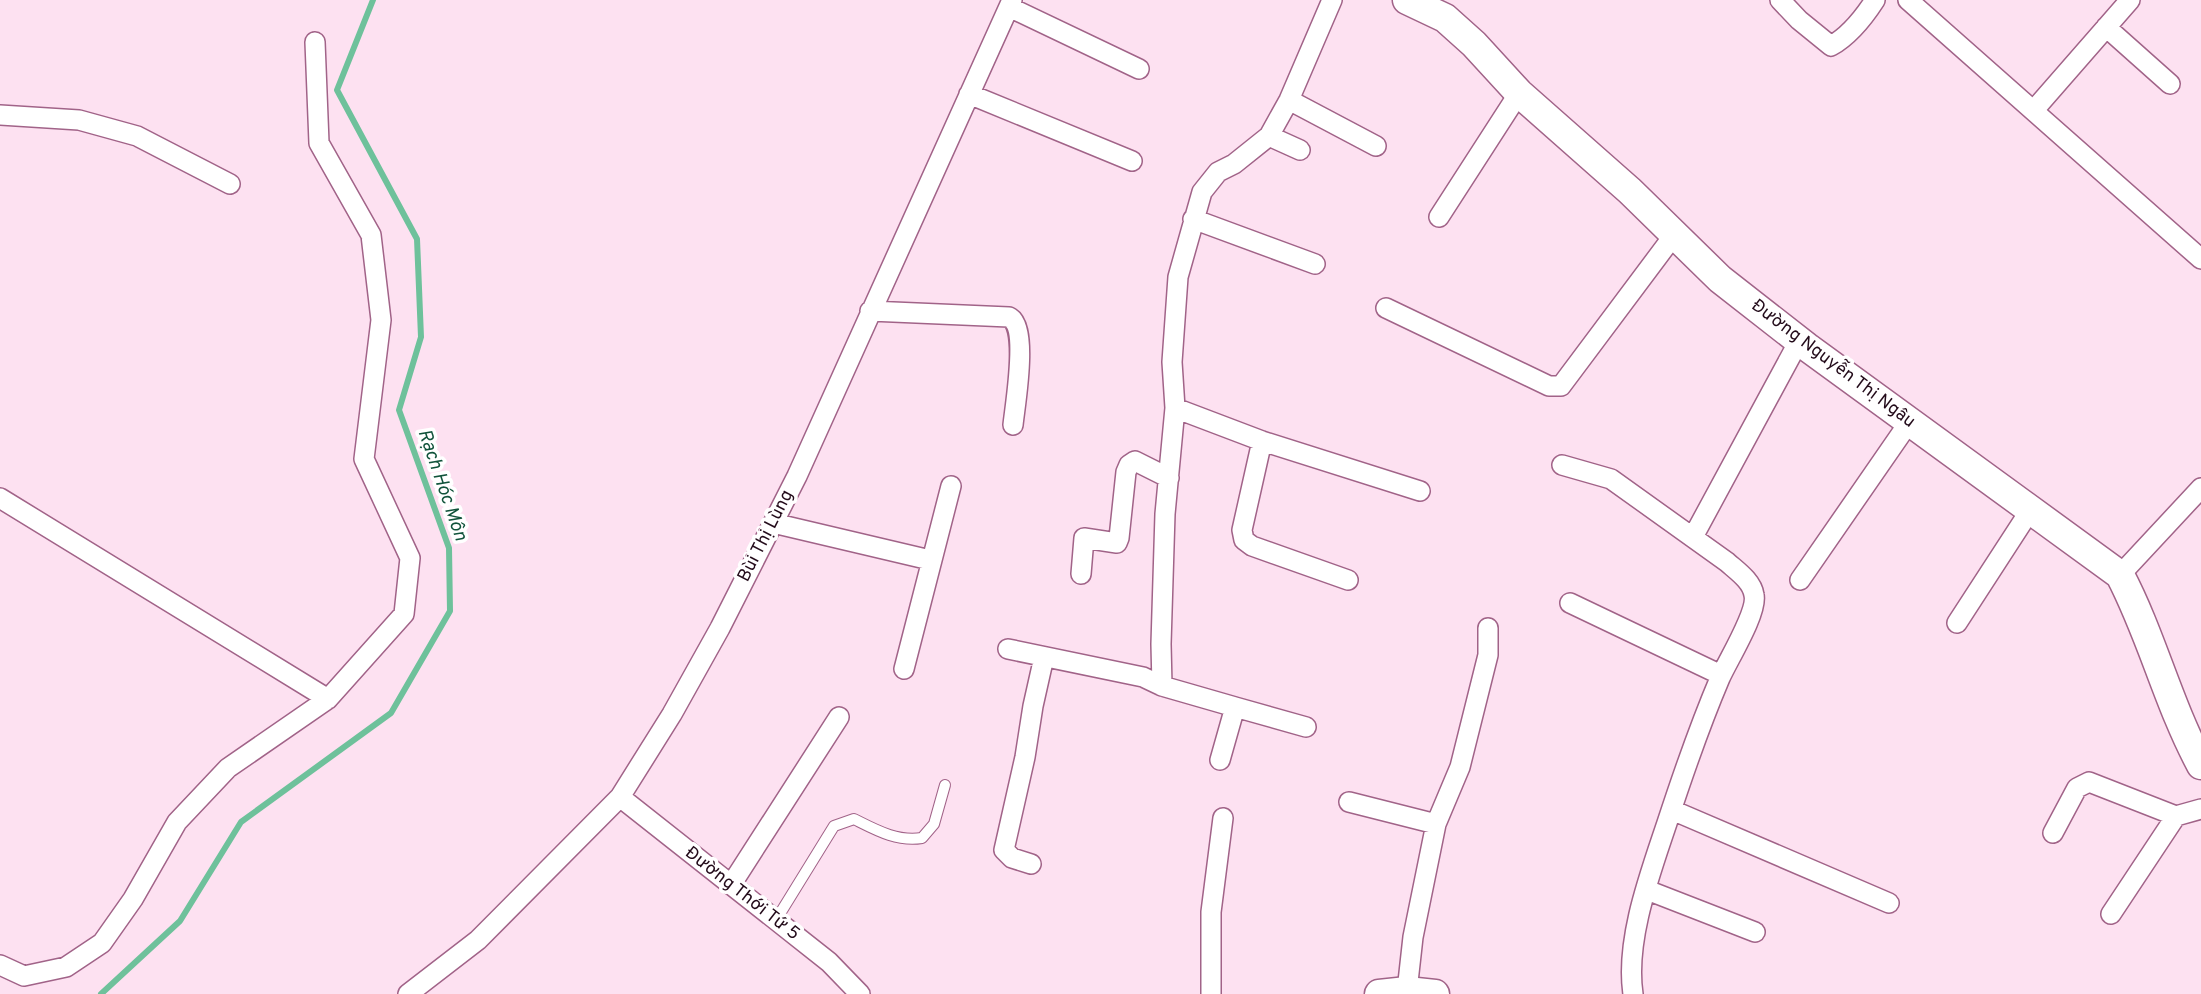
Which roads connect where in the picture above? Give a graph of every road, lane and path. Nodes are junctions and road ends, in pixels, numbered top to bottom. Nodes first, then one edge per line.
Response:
1 (1332, 0) edge
2 (1407, 0) edge
3 (1780, 0) edge
4 (1875, 0) edge
5 (1908, 0) edge
6 (2130, 0) edge
7 (1010, 4) edge
8 (1933, 7) edge
9 (1448, 9) edge
10 (2106, 27) junction
11 (315, 42) dead end
12 (1139, 69) dead end
13 (2170, 84) dead end
14 (1519, 93) junction
15 (969, 94) junction
16 (1289, 100) junction
17 (2034, 110) junction
18 (0, 115) edge
19 (1269, 136) junction
20 (1376, 146) dead end
21 (1300, 150) dead end
22 (1132, 161) dead end
23 (230, 184) dead end
24 (1439, 217) dead end
25 (1193, 219) junction
26 (1674, 235) junction
27 (2199, 252) edge
28 (1315, 264) dead end
29 (1386, 308) dead end
30 (870, 311) junction
31 (1799, 341) junction
32 (1175, 408) junction
33 (1910, 421) junction
34 (1013, 425) dead end
35 (1262, 440) junction
36 (1562, 465) dead end
37 (1169, 478) junction
38 (951, 486) dead end
39 (2201, 488) edge
40 (1420, 491) dead end
41 (0, 498) edge
42 (2031, 509) junction
43 (773, 523) junction
44 (1693, 537) junction
45 (930, 560) junction
46 (1081, 574) dead end
47 (2120, 575) junction
48 (1348, 580) dead end
49 (1800, 580) dead end
50 (1570, 603) dead end
51 (1957, 623) dead end
52 (1488, 628) dead end
53 (1008, 649) dead end
54 (1044, 657) junction
55 (904, 669) dead end
56 (1721, 675) junction
57 (1162, 686) junction
58 (328, 698) junction
59 (1235, 707) junction
60 (839, 717) dead end
61 (1306, 727) dead end
62 (1220, 760) dead end
63 (2201, 765) edge
64 (946, 785) dead end
65 (620, 797) junction
66 (1349, 802) dead end
67 (2201, 809) edge
68 (1672, 810) junction
69 (2176, 816) junction
70 (1223, 818) dead end
71 (1436, 824) junction
72 (2053, 833) dead end
73 (1031, 864) dead end
74 (731, 885) junction
75 (1647, 890) junction
76 (1889, 903) dead end
77 (2111, 914) dead end
78 (776, 920) junction
79 (1755, 932) dead end
80 (0, 964) edge
81 (1393, 993) edge
82 (408, 994) edge
83 (860, 994) edge
84 (1211, 994) edge
85 (1436, 994) edge
86 (1633, 994) edge

1 - 16 street
2 - 9 main road, Đường Nguyễn Thị Ngâu
3 - 4 street
5 - 8 street
6 - 10 street
7 - 12 street
7 - 15 street, Bùi Thị Lùng
8 - 17 street
9 - 14 main road, Đường Nguyễn Thị Ngâu
10 - 13 street
10 - 17 street
11 - 58 street
14 - 24 street
14 - 26 main road, Đường Nguyễn Thị Ngâu
15 - 22 street
15 - 30 street, Bùi Thị Lùng
16 - 19 street
16 - 20 street
17 - 27 street
18 - 23 street
19 - 21 street
19 - 25 street
25 - 28 street
25 - 32 street
26 - 29 street
26 - 31 main road, Đường Nguyễn Thị Ngâu
30 - 34 street
30 - 43 street, Bùi Thị Lùng
31 - 33 main road, Đường Nguyễn Thị Ngâu
31 - 44 street
32 - 35 street
32 - 37 street
33 - 42 main road, Đường Nguyễn Thị Ngâu
33 - 49 street
35 - 40 street
35 - 48 street
36 - 44 street
37 - 46 street
37 - 57 street
38 - 45 street
39 - 47 street
41 - 58 street
42 - 47 main road, Đường Nguyễn Thị Ngâu
42 - 51 street
43 - 45 street
43 - 65 street, Bùi Thị Lùng
44 - 56 street
45 - 55 street
47 - 63 main road, Đường Nguyễn Thị Ngâu
50 - 56 street
52 - 71 street
53 - 54 street
54 - 57 street
54 - 73 street
56 - 68 street
57 - 59 street
58 - 80 street
59 - 61 street
59 - 62 street
60 - 74 street
64 - 78 lane
65 - 74 street, Đường Thới Tứ 5
65 - 82 street, Bùi Thị Lùng
66 - 71 street
67 - 69 street
68 - 75 street
68 - 76 street
69 - 72 street
69 - 77 street
70 - 84 street
71 - 81 street
74 - 78 street, Đường Thới Tứ 5
75 - 79 street
75 - 86 street
78 - 83 street, Đường Thới Tứ 5
81 - 85 main road

